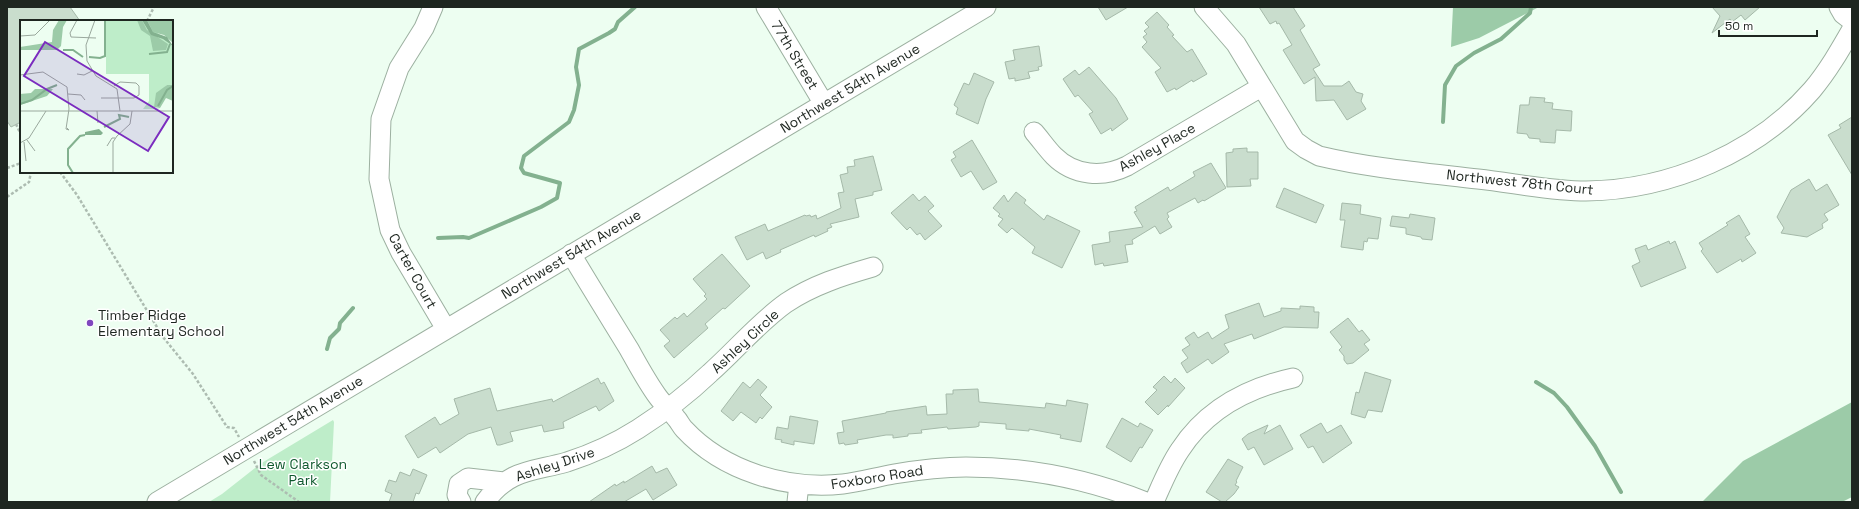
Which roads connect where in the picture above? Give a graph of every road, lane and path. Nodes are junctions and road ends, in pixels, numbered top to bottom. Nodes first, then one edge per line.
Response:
1 (154, 7) edge
2 (433, 7) edge
3 (766, 7) edge
4 (986, 7) edge
5 (1204, 7) edge
6 (1839, 7) edge
7 (148, 20) edge
8 (1852, 21) edge
9 (1852, 29) edge
10 (1262, 87) junction
11 (824, 104) junction
12 (16, 124) dead end
13 (1034, 132) dead end
14 (20, 133) edge
15 (20, 163) edge
16 (7, 168) edge
17 (31, 173) edge
18 (61, 173) edge
19 (7, 197) edge
20 (571, 254) junction
21 (873, 267) dead end
22 (446, 329) junction
23 (1293, 378) dead end
24 (667, 408) junction
25 (246, 448) junction
26 (504, 482) junction
27 (798, 493) edge
28 (486, 501) edge
29 (157, 502) edge
30 (299, 502) edge
31 (461, 502) edge
32 (1146, 502) edge
33 (1154, 502) edge

1 - 7 path
2 - 22 street, Carter Court
3 - 11 street, 77th Street
4 - 11 street, Northwest 54th Avenue
5 - 10 street, Northwest 78th Court
6 - 8 street
9 - 10 street, Northwest 78th Court
10 - 13 street, Ashley Place
11 - 20 street, Northwest 54th Avenue
12 - 14 path
15 - 16 path
17 - 19 path
18 - 25 path
20 - 22 street, Northwest 54th Avenue
20 - 24 street, Foxboro Road
21 - 24 street, Ashley Circle
22 - 25 street, Northwest 54th Avenue
23 - 33 street
24 - 26 street, Ashley Drive
24 - 27 street, Foxboro Road
25 - 29 street, Northwest 54th Avenue
25 - 30 path
26 - 28 street, Ashley Drive
26 - 31 street, Ashley Drive
27 - 32 street, Foxboro Road

